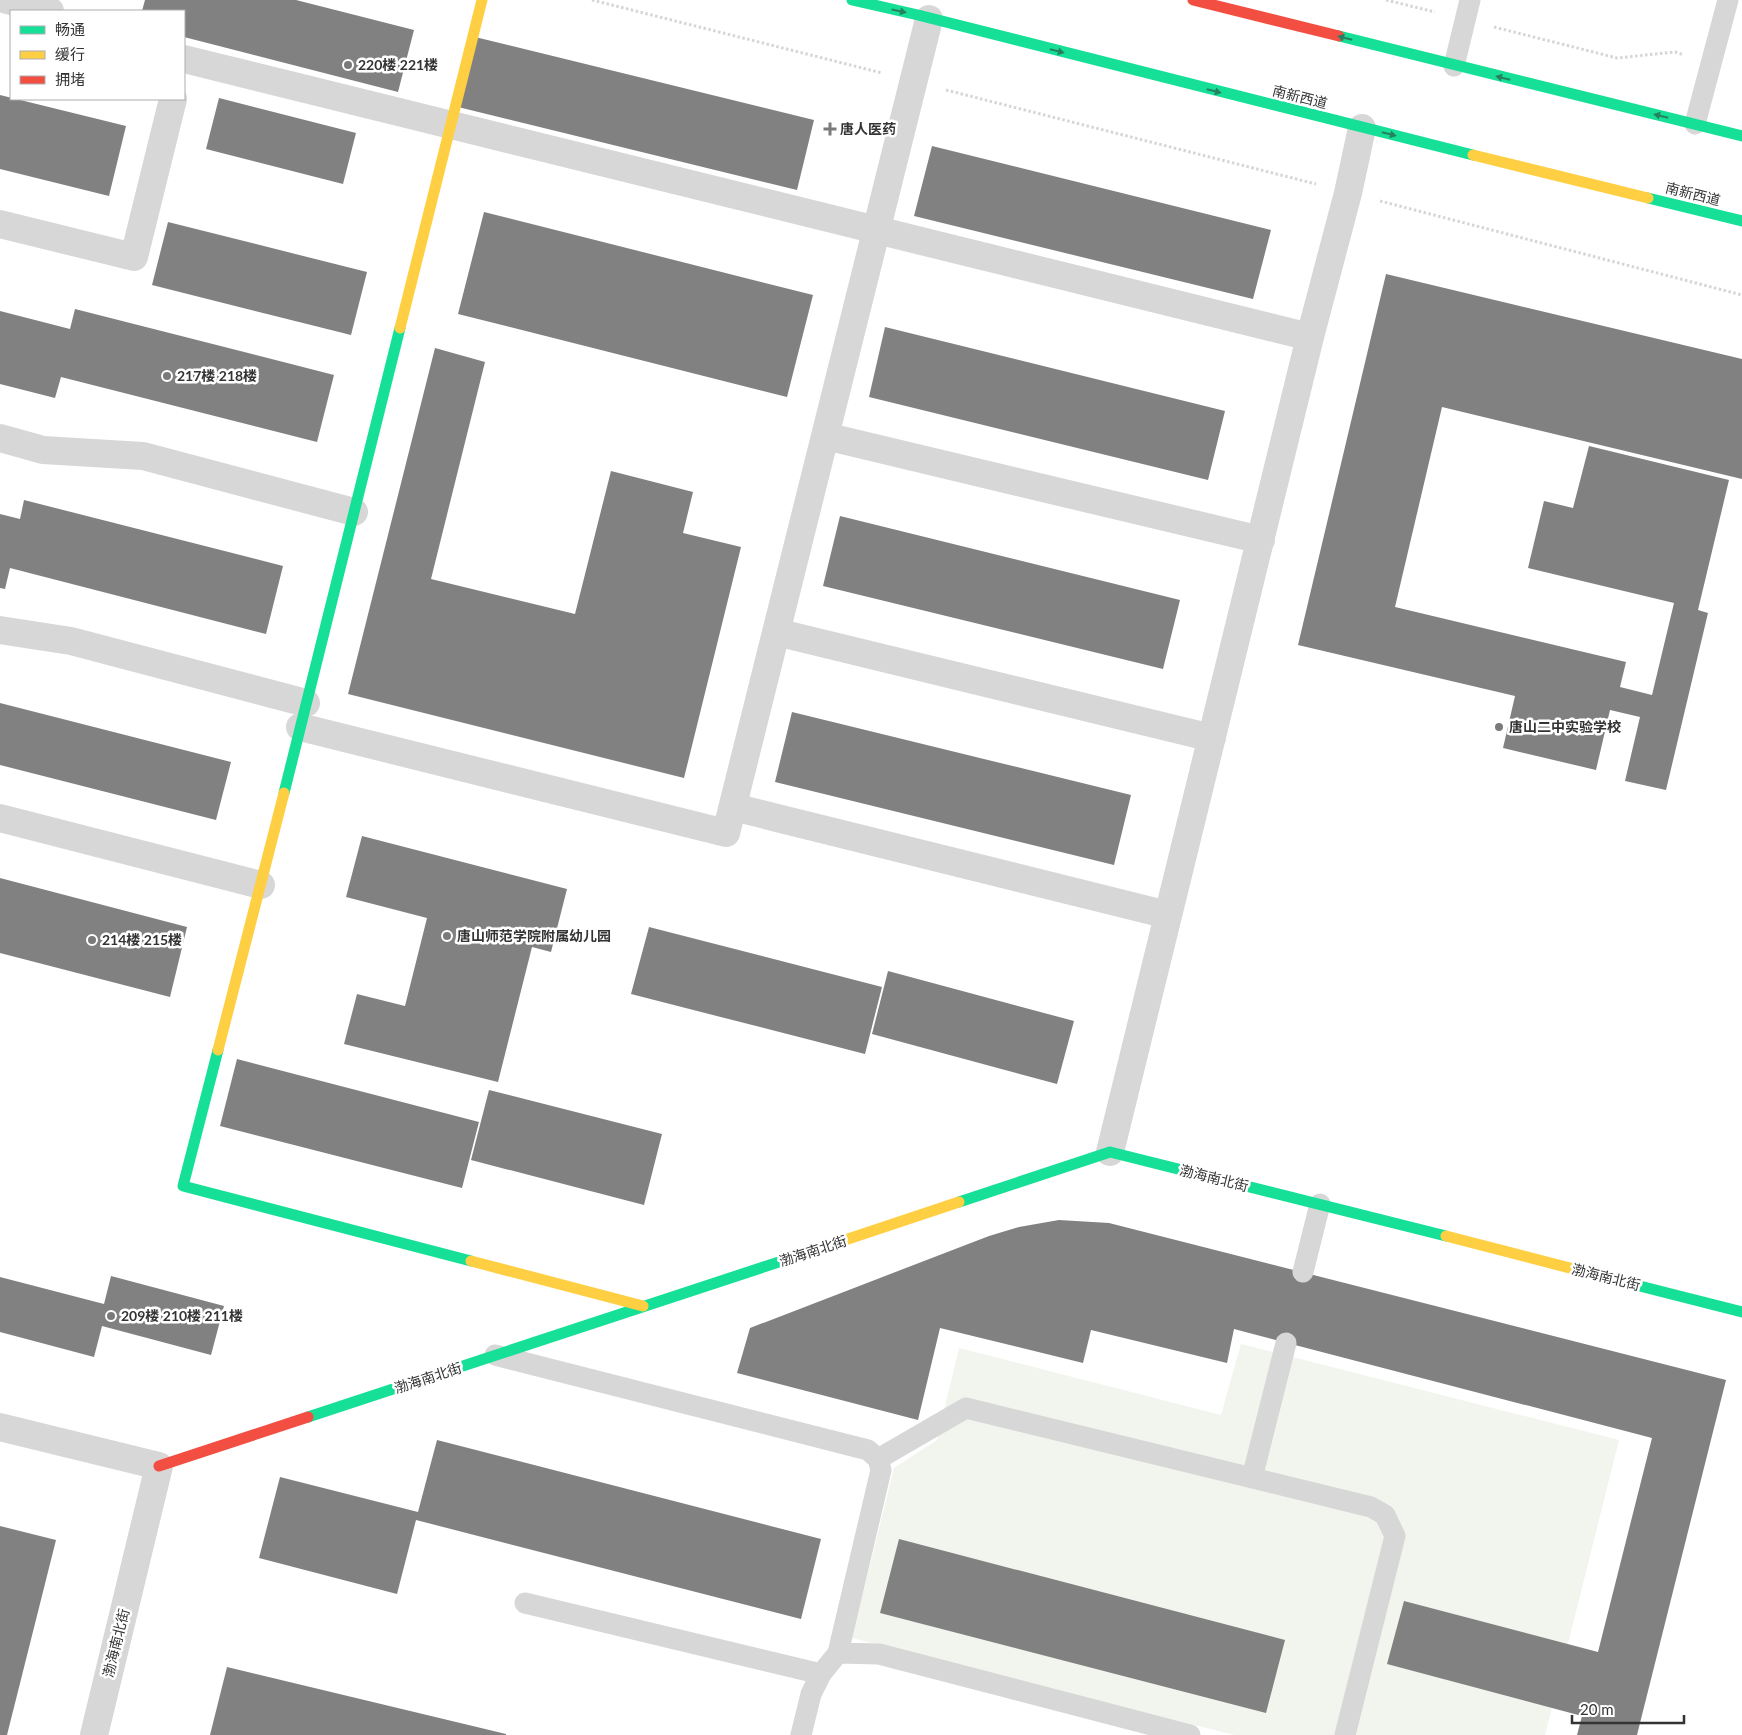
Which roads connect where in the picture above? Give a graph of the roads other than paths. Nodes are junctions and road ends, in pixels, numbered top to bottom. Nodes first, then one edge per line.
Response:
1 (7, 0) edge
2 (482, 0) edge
3 (852, 0) edge
4 (1193, 0) edge
5 (1728, 0) edge
6 (876, 3) edge
7 (46, 10) edge
8 (1468, 10) edge
9 (929, 19) junction
10 (185, 59) edge
11 (1454, 66) junction
12 (173, 100) edge
13 (1695, 124) junction
14 (451, 125) junction
15 (1362, 128) junction
16 (1742, 136) edge
17 (1742, 221) edge
18 (0, 224) edge
19 (876, 231) junction
20 (1310, 337) junction
21 (825, 436) junction
22 (0, 438) edge
23 (354, 512) junction
24 (1261, 540) junction
25 (0, 630) edge
26 (776, 632) junction
27 (303, 715) junction
28 (1212, 738) junction
29 (732, 807) junction
30 (0, 818) edge
31 (261, 885) junction
32 (1168, 915) junction
33 (1110, 1152) junction
34 (1320, 1204) junction
35 (1303, 1272) dead end
36 (643, 1306) junction
37 (1742, 1312) edge
38 (1286, 1343) dead end
39 (495, 1356) junction
40 (0, 1426) edge
41 (878, 1459) junction
42 (159, 1466) junction
43 (1252, 1478) junction
44 (526, 1603) dead end
45 (838, 1652) junction
46 (821, 1674) junction
47 (94, 1735) edge
48 (801, 1735) edge
49 (1190, 1735) edge
50 (1345, 1735) edge

1 - 7 street
2 - 14 street
3 - 6 street, 南新西道
11 -> 4 street
5 - 13 lane
6 -> 9 street, 南新西道
8 - 11 lane
9 -> 15 street, 南新西道
9 - 19 street
10 - 14 street
13 -> 11 street
12 - 18 street
13 - 16 street
14 - 19 street
14 - 23 street
15 -> 17 street, 南新西道
15 - 20 street
19 - 20 street
19 - 21 street
20 - 24 street
21 - 24 street
21 - 26 street
22 - 23 street
23 - 27 street
24 - 28 street
25 - 27 street
26 - 28 street
26 - 29 street
27 - 29 street
27 - 31 street
28 - 32 street
29 - 32 street
30 - 31 street
31 - 36 street
32 - 33 street
33 - 34 street, 渤海南北街
33 - 36 street, 渤海南北街
34 - 35 lane
34 - 37 street, 渤海南北街
36 - 39 street, 渤海南北街
38 - 43 lane
39 - 41 lane
39 - 42 street, 渤海南北街
40 - 42 street
41 - 43 lane
41 - 45 lane
42 - 47 street, 渤海南北街
43 - 50 lane
44 - 46 lane
45 - 46 lane
45 - 49 lane
46 - 48 lane

